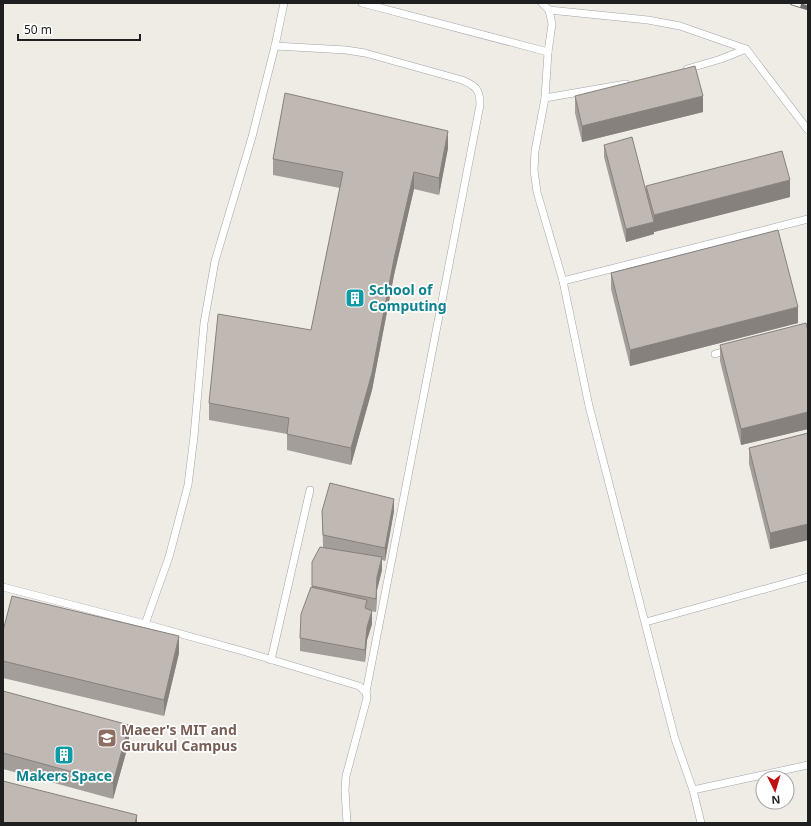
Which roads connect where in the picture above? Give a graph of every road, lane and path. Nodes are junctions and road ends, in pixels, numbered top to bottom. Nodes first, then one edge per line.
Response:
1 (284, 3) edge
2 (362, 3) edge
3 (542, 3) edge
4 (549, 10) junction
5 (275, 46) junction
6 (746, 49) junction
7 (548, 52) junction
8 (679, 72) edge
9 (636, 83) edge
10 (546, 98) junction
11 (808, 130) edge
12 (808, 218) edge
13 (563, 281) junction
14 (736, 347) edge
15 (715, 354) dead end
16 (310, 490) dead end
17 (808, 577) edge
18 (3, 587) edge
19 (646, 622) junction
20 (145, 624) junction
21 (271, 660) junction
22 (366, 692) junction
23 (808, 765) edge
24 (693, 790) junction
25 (347, 823) edge
26 (701, 823) edge

1 - 5 lane
2 - 7 lane
3 - 4 lane
4 - 6 lane
4 - 7 lane
5 - 20 lane
5 - 22 lane
6 - 8 lane
6 - 11 lane
7 - 10 lane
9 - 10 lane
10 - 13 lane
12 - 13 lane
13 - 19 lane
14 - 15 lane
16 - 21 lane
17 - 19 lane
18 - 20 lane
19 - 24 lane
20 - 21 lane
21 - 22 lane
22 - 25 lane
23 - 24 lane
24 - 26 lane

